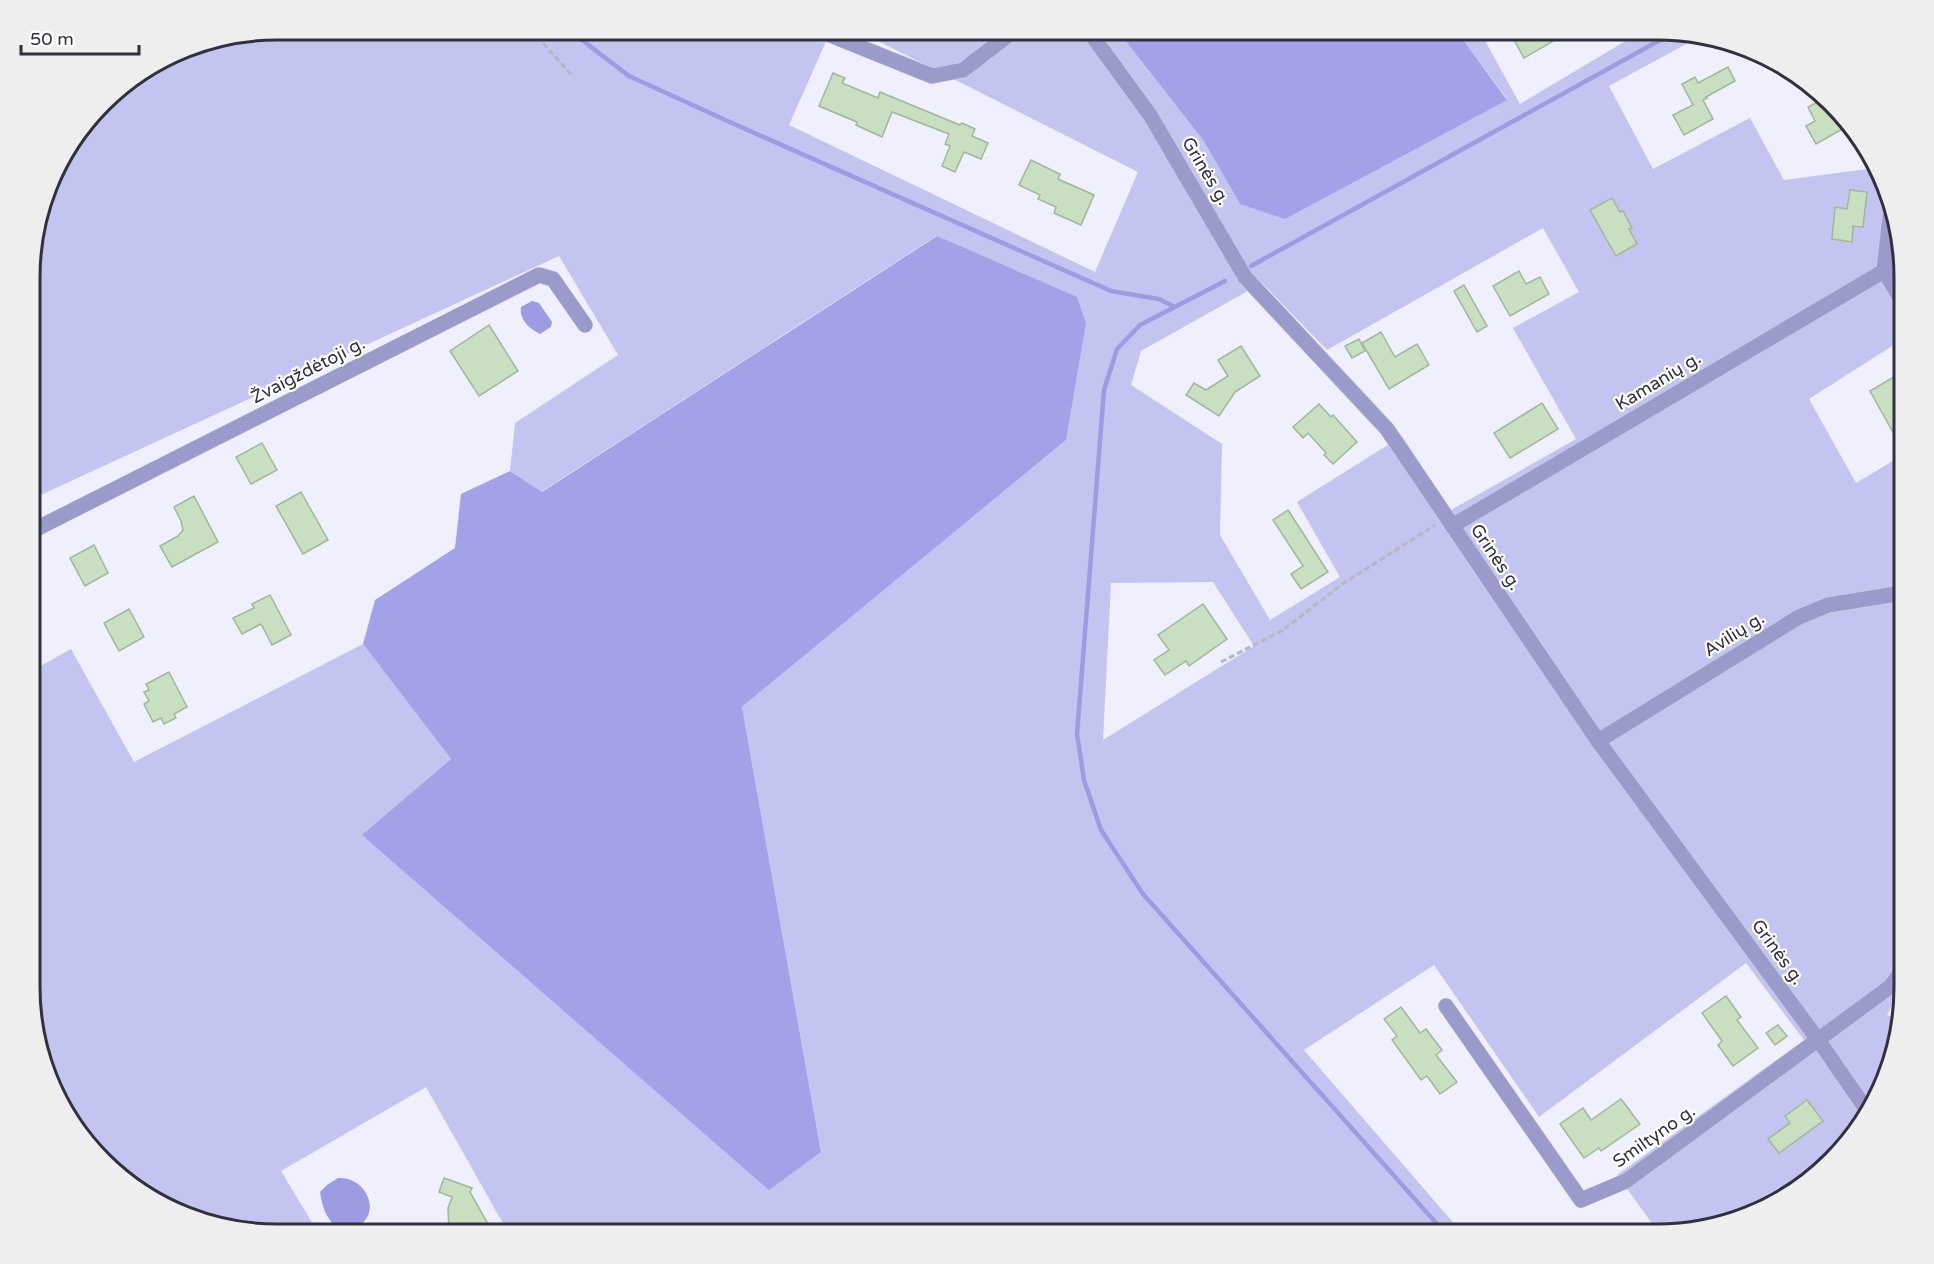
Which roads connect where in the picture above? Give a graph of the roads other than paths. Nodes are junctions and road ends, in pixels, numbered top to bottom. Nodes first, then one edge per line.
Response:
1 (843, 40) edge
2 (1002, 40) edge
3 (1095, 40) edge
4 (1889, 230) edge
5 (1884, 271) junction
6 (1894, 287) edge
7 (585, 325) dead end
8 (1449, 522) junction
9 (40, 527) edge
10 (1894, 595) edge
11 (1598, 741) junction
12 (1894, 982) edge
13 (1446, 1006) dead end
14 (1819, 1041) junction
15 (1863, 1104) edge

1 - 2 street
3 - 8 street, Grinės g.
4 - 5 street
5 - 6 street
5 - 8 street, Kamanių g.
7 - 9 street, Žvaigždėtoji g.
8 - 11 street, Grinės g.
10 - 11 street, Avilių g.
11 - 14 street, Grinės g.
12 - 14 street
13 - 14 street, Smiltyno g.
14 - 15 street, Grinės g.

